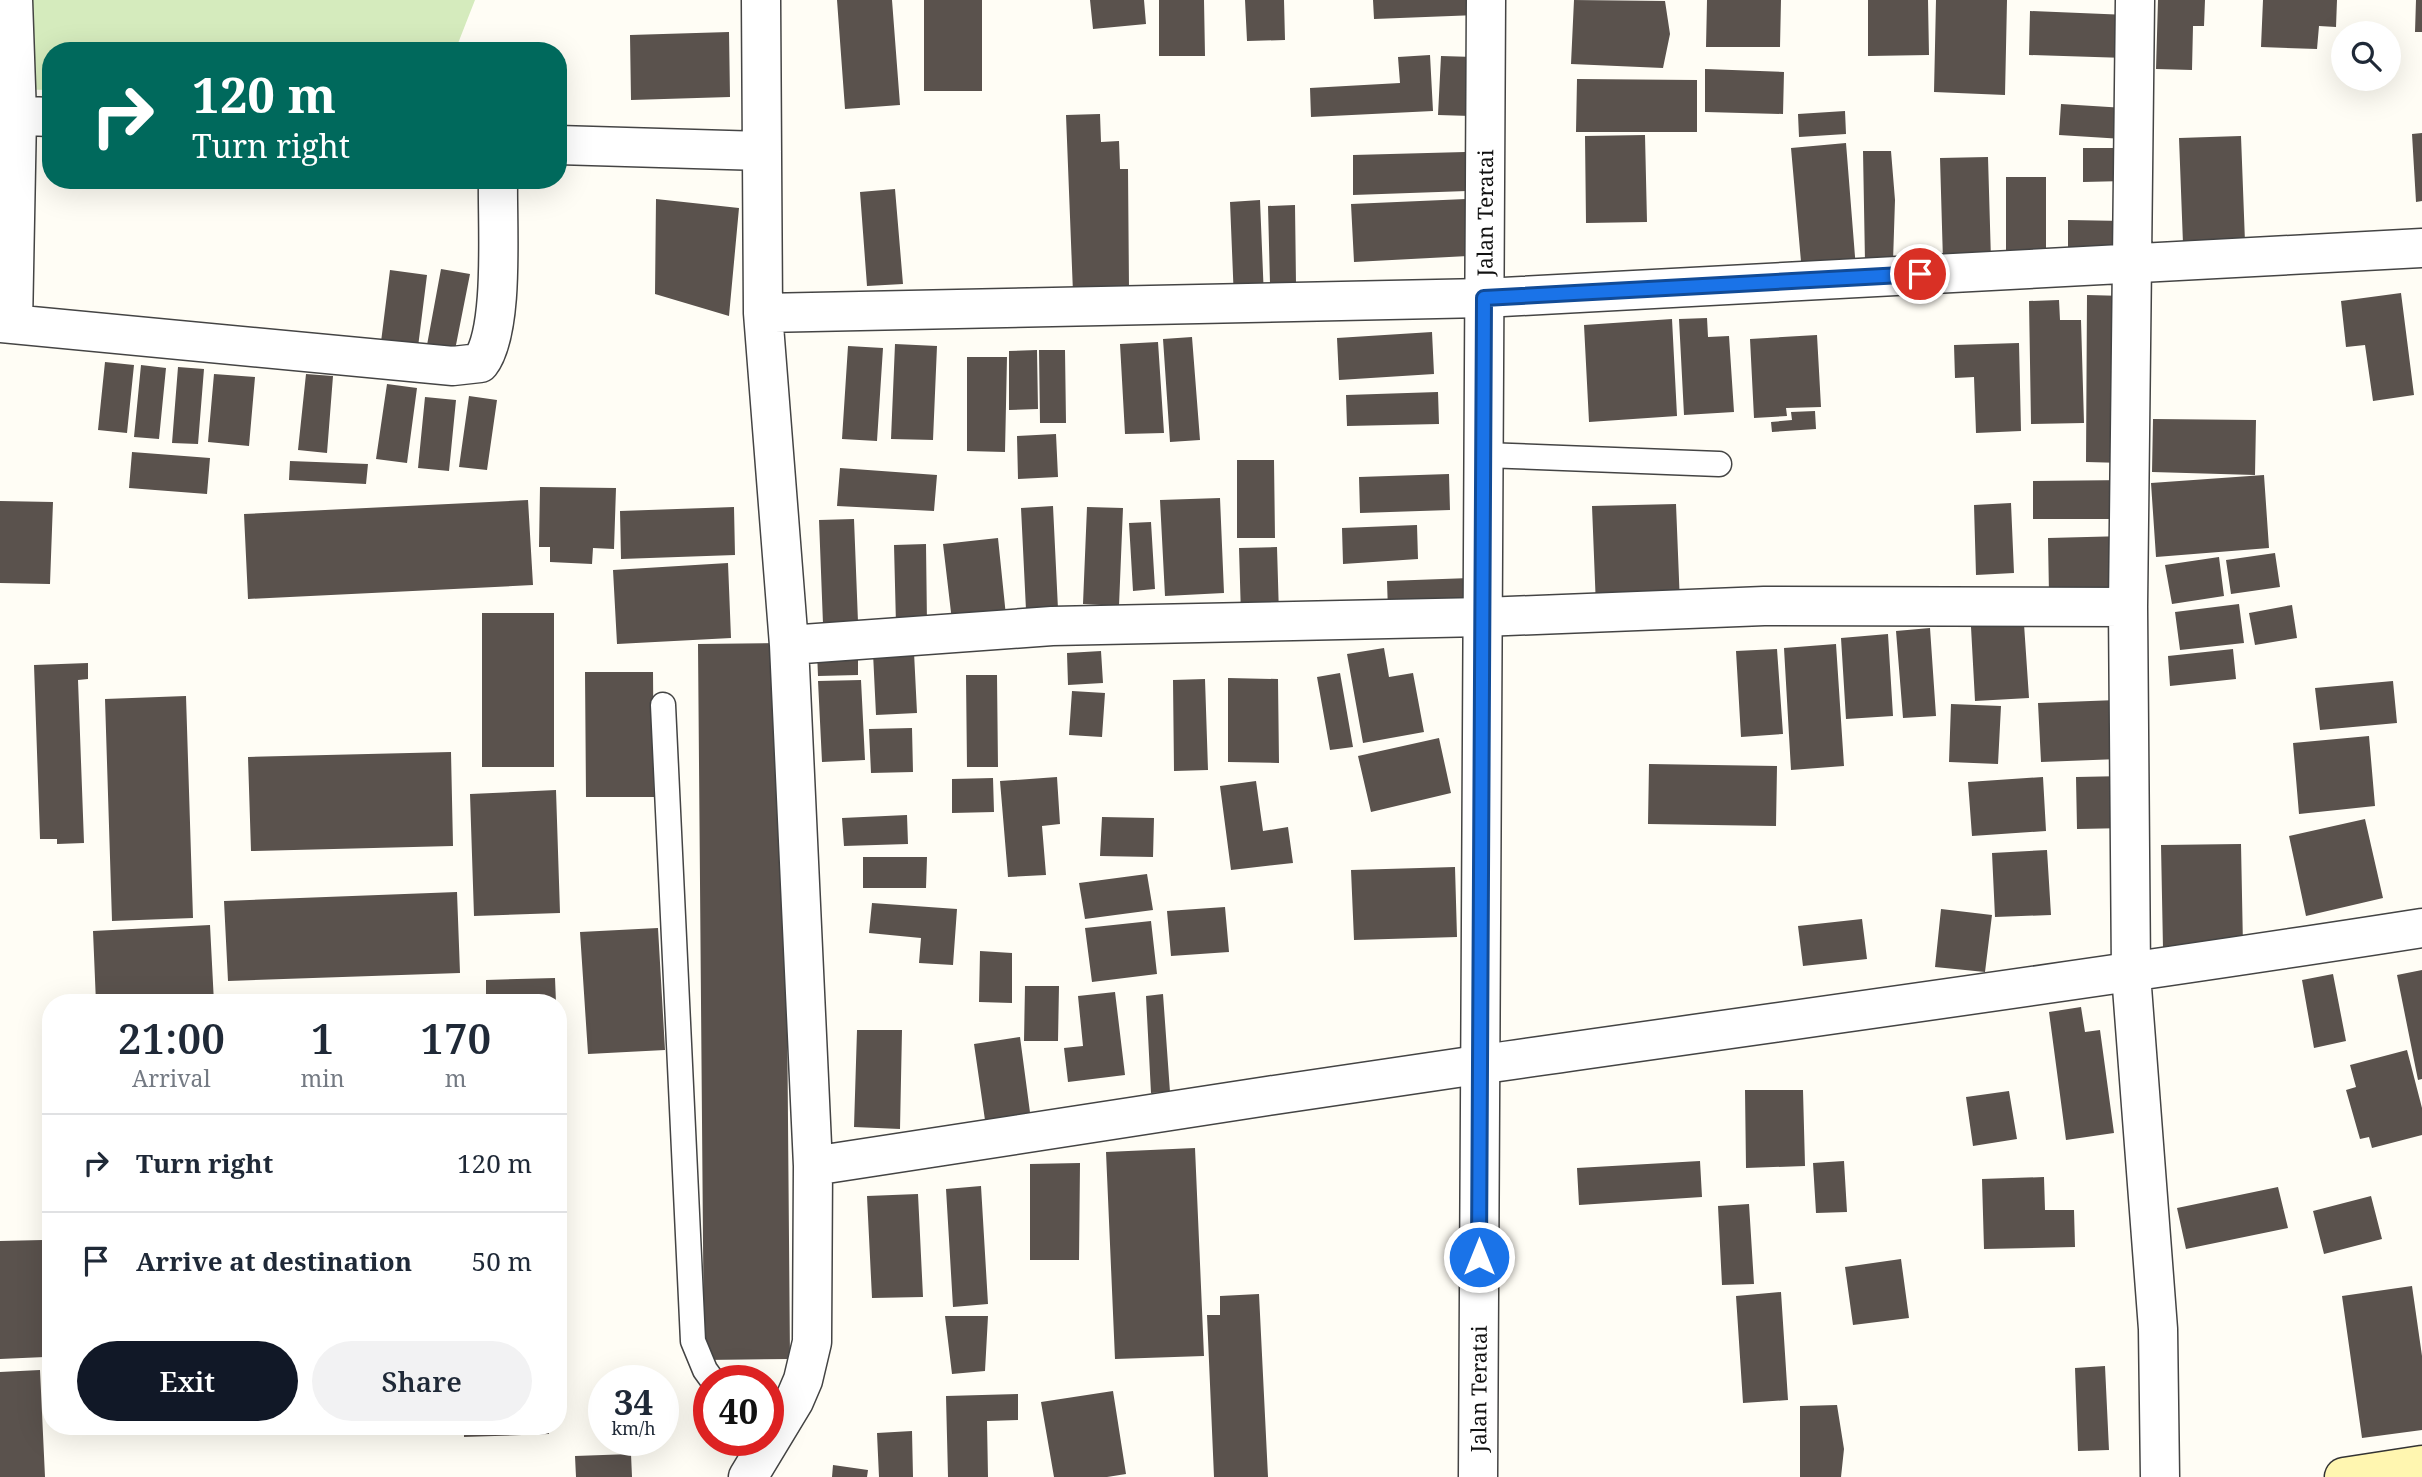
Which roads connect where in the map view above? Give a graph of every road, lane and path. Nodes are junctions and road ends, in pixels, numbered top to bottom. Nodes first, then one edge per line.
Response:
1 (13, 0) edge
2 (761, 0) edge
3 (1486, 0) edge
4 (2135, 0) edge
5 (23, 116) edge
6 (567, 145) edge
7 (762, 152) junction
8 (498, 189) edge
9 (2422, 248) edge
10 (2131, 265) junction
11 (1484, 298) junction
12 (763, 313) junction
13 (6, 323) edge
14 (1484, 455) junction
15 (1720, 464) dead end
16 (2128, 607) junction
17 (1483, 617) junction
18 (789, 645) junction
19 (663, 705) dead end
20 (2422, 928) edge
21 (2131, 974) junction
22 (1480, 1064) junction
23 (813, 1166) junction
24 (703, 1365) edge
25 (784, 1416) edge
26 (759, 1456) edge
27 (2422, 1465) edge
28 (748, 1477) edge
29 (1478, 1477) edge
30 (2160, 1477) edge
31 (2344, 1477) edge

1 - 5 street
2 - 7 street
3 - 11 street, Jalan Teratai
4 - 10 street
5 - 13 street
6 - 7 street
7 - 12 street
8 - 13 street
9 - 10 street
10 - 11 street
10 - 16 street
11 - 12 street
11 - 14 street, Jalan Teratai
12 - 18 street
14 - 15 lane
14 - 17 street, Jalan Teratai
16 - 17 street
16 - 21 street
17 - 18 street
17 - 22 street, Jalan Teratai
18 - 23 street
19 - 24 lane
20 - 21 street
21 - 22 street
21 - 30 street
22 - 23 street
22 - 29 street, Jalan Teratai
23 - 25 street
26 - 28 street
27 - 31 main road

